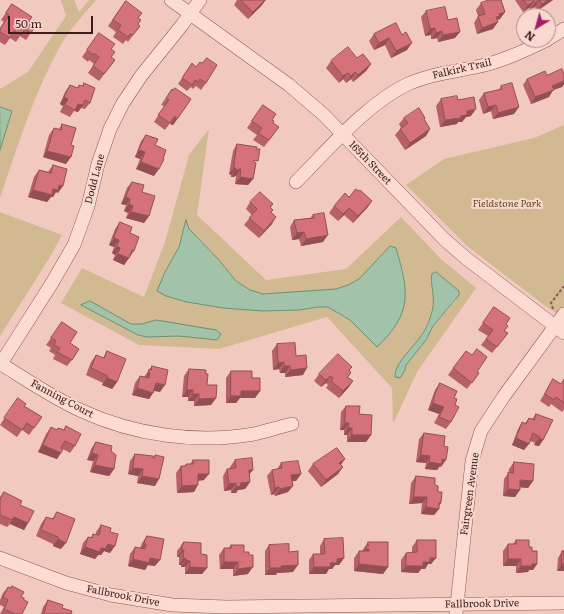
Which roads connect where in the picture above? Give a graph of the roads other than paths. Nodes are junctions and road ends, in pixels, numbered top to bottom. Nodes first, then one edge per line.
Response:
1 (170, 0) edge
2 (200, 0) edge
3 (189, 14) junction
4 (530, 48) edge
5 (343, 135) junction
6 (296, 182) dead end
7 (559, 312) edge
8 (560, 329) edge
9 (0, 364) edge
10 (292, 424) dead end
11 (0, 558) edge
12 (564, 603) edge
13 (456, 609) edge

1 - 3 street, 165th Street
2 - 3 street, Dodd Lane
3 - 5 street, 165th Street
3 - 9 street, Dodd Lane
4 - 5 street, Falkirk Trail
5 - 6 street, Falkirk Trail
5 - 8 street, 165th Street
7 - 8 street, Fairgreen Avenue
8 - 13 street, Fairgreen Avenue
9 - 10 street, Fanning Court
11 - 13 street, Fallbrook Drive
12 - 13 street, Fallbrook Drive

